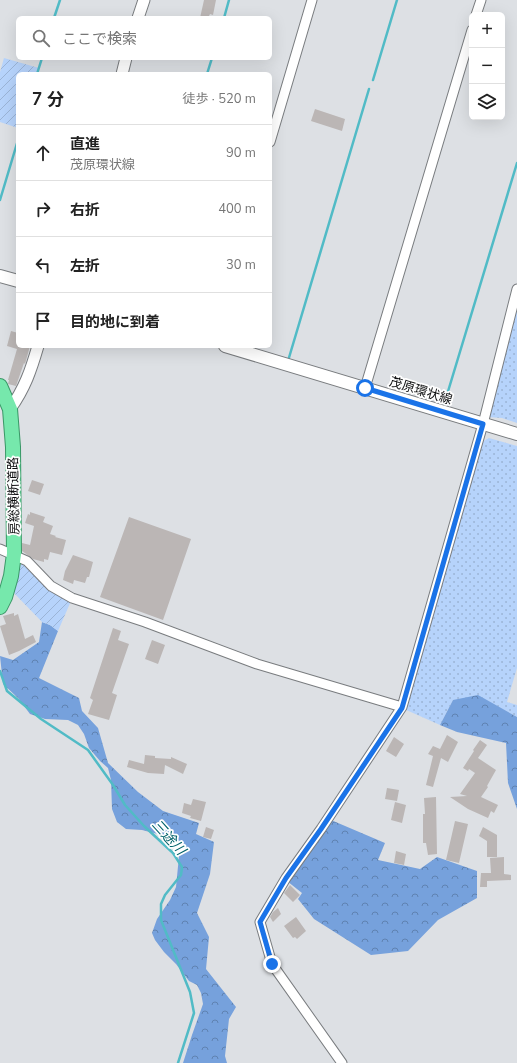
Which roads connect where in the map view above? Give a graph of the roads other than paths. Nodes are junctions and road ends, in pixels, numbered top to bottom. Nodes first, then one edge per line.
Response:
1 (144, 0) edge
2 (312, 0) edge
3 (481, 0) edge
4 (477, 12) edge
5 (139, 16) edge
6 (469, 40) edge
7 (126, 60) edge
8 (122, 72) edge
9 (272, 135) edge
10 (0, 276) edge
11 (16, 280) edge
12 (517, 289) edge
13 (37, 348) edge
14 (232, 348) edge
15 (0, 386) edge
16 (365, 388) junction
17 (10, 409) junction
18 (483, 424) junction
19 (517, 434) edge
20 (0, 549) edge
21 (14, 554) junction
22 (0, 607) edge
23 (402, 708) junction
24 (342, 1063) edge

1 - 5 street
2 - 9 street
3 - 4 street
6 - 16 street
7 - 8 street
10 - 11 main road
12 - 18 street
13 - 17 street
14 - 16 main road, 茂原環状線
15 - 17 highway, 房総横断道路
16 - 18 main road, 茂原環状線
17 - 21 highway, 房総横断道路
18 - 19 main road, 茂原環状線
18 - 23 street
20 - 21 street
21 - 22 highway, 房総横断道路
21 - 23 street
23 - 24 street

